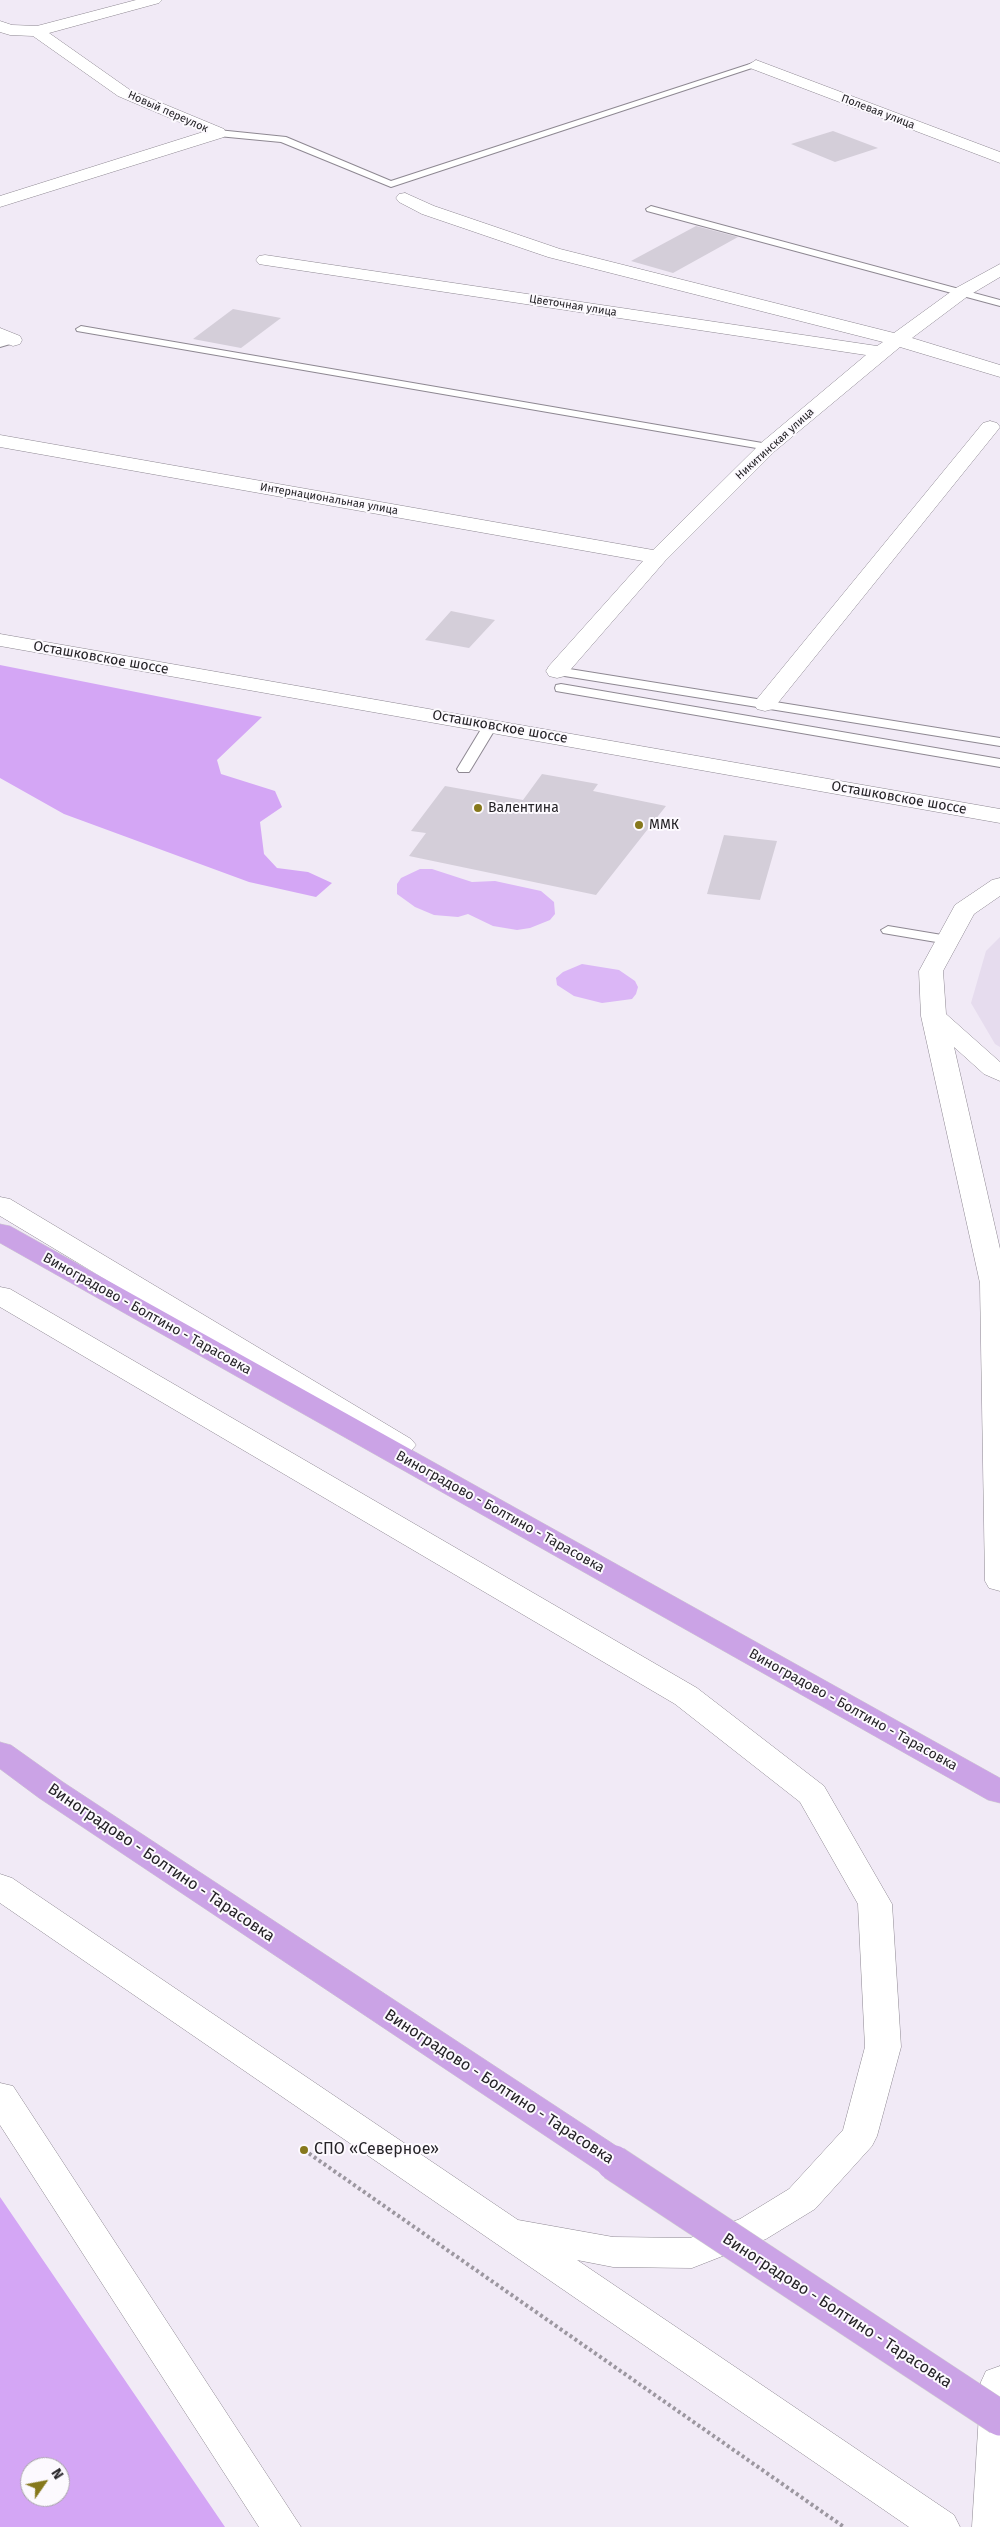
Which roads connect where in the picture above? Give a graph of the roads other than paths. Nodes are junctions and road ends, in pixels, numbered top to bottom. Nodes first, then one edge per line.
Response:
1 (154, 0) edge
2 (0, 26) edge
3 (37, 31) junction
4 (756, 65) joint
5 (218, 134) junction
6 (1000, 158) edge
7 (405, 198) dead end
8 (0, 202) edge
9 (651, 209) dead end
10 (264, 260) dead end
11 (1000, 269) edge
12 (962, 292) junction
13 (1000, 303) edge
14 (81, 329) dead end
15 (898, 340) junction
16 (881, 352) junction
17 (1000, 371) edge
18 (990, 427) dead end
19 (0, 441) edge
20 (768, 447) junction
21 (658, 557) junction
22 (0, 640) edge
23 (559, 679) junction
24 (765, 704) junction
25 (490, 726) junction
26 (1000, 742) edge
27 (1000, 762) edge
28 (464, 769) dead end
29 (1000, 816) edge
30 (1000, 885) edge
31 (888, 930) dead end
32 (948, 940) junction
33 (934, 1016) junction
34 (1000, 1072) edge
35 (0, 1205) edge
36 (0, 1232) edge
37 (997, 1276) edge
38 (0, 1295) edge
39 (999, 1459) edge
40 (1000, 1581) edge
41 (692, 1620) junction
42 (0, 1753) edge
43 (1000, 1792) edge
44 (0, 1886) edge
45 (0, 2096) edge
46 (508, 2234) junction
47 (1000, 2382) edge
48 (1000, 2418) edge
49 (281, 2527) edge
50 (940, 2527) edge
51 (992, 2527) edge

1 - 3 street
2 - 3 street
3 - 5 street, Новый переулок
4 - 5 lane
4 - 6 street, Полевая улица
5 - 8 street, Новый переулок
7 - 15 street
9 - 12 lane
10 - 16 street, Цветочная улица
11 - 12 street, Никитинская улица
12 - 13 lane
12 - 15 street, Никитинская улица
14 - 20 lane
15 - 16 street, Никитинская улица
15 - 17 street
16 - 20 street, Никитинская улица
18 - 24 street
19 - 21 street, Интернациональная улица
20 - 21 street, Никитинская улица
21 - 23 street, Никитинская улица
22 - 25 street, Осташковское шоссе
23 - 24 lane
23 - 27 lane
24 - 26 lane
25 - 28 lane
25 - 29 street, Осташковское шоссе
30 - 32 street
31 - 32 lane
32 - 33 street
33 - 34 street
33 - 37 street
35 - 41 street
36 - 41 main road, Виноградово - Болтино - Тарасовка
37 - 39 street
38 - 46 street
39 - 40 street
41 - 43 main road, Виноградово - Болтино - Тарасовка
42 - 48 main road, Виноградово - Болтино - Тарасовка, bridge
44 - 46 street
45 - 49 street
46 - 50 street
47 - 51 street

